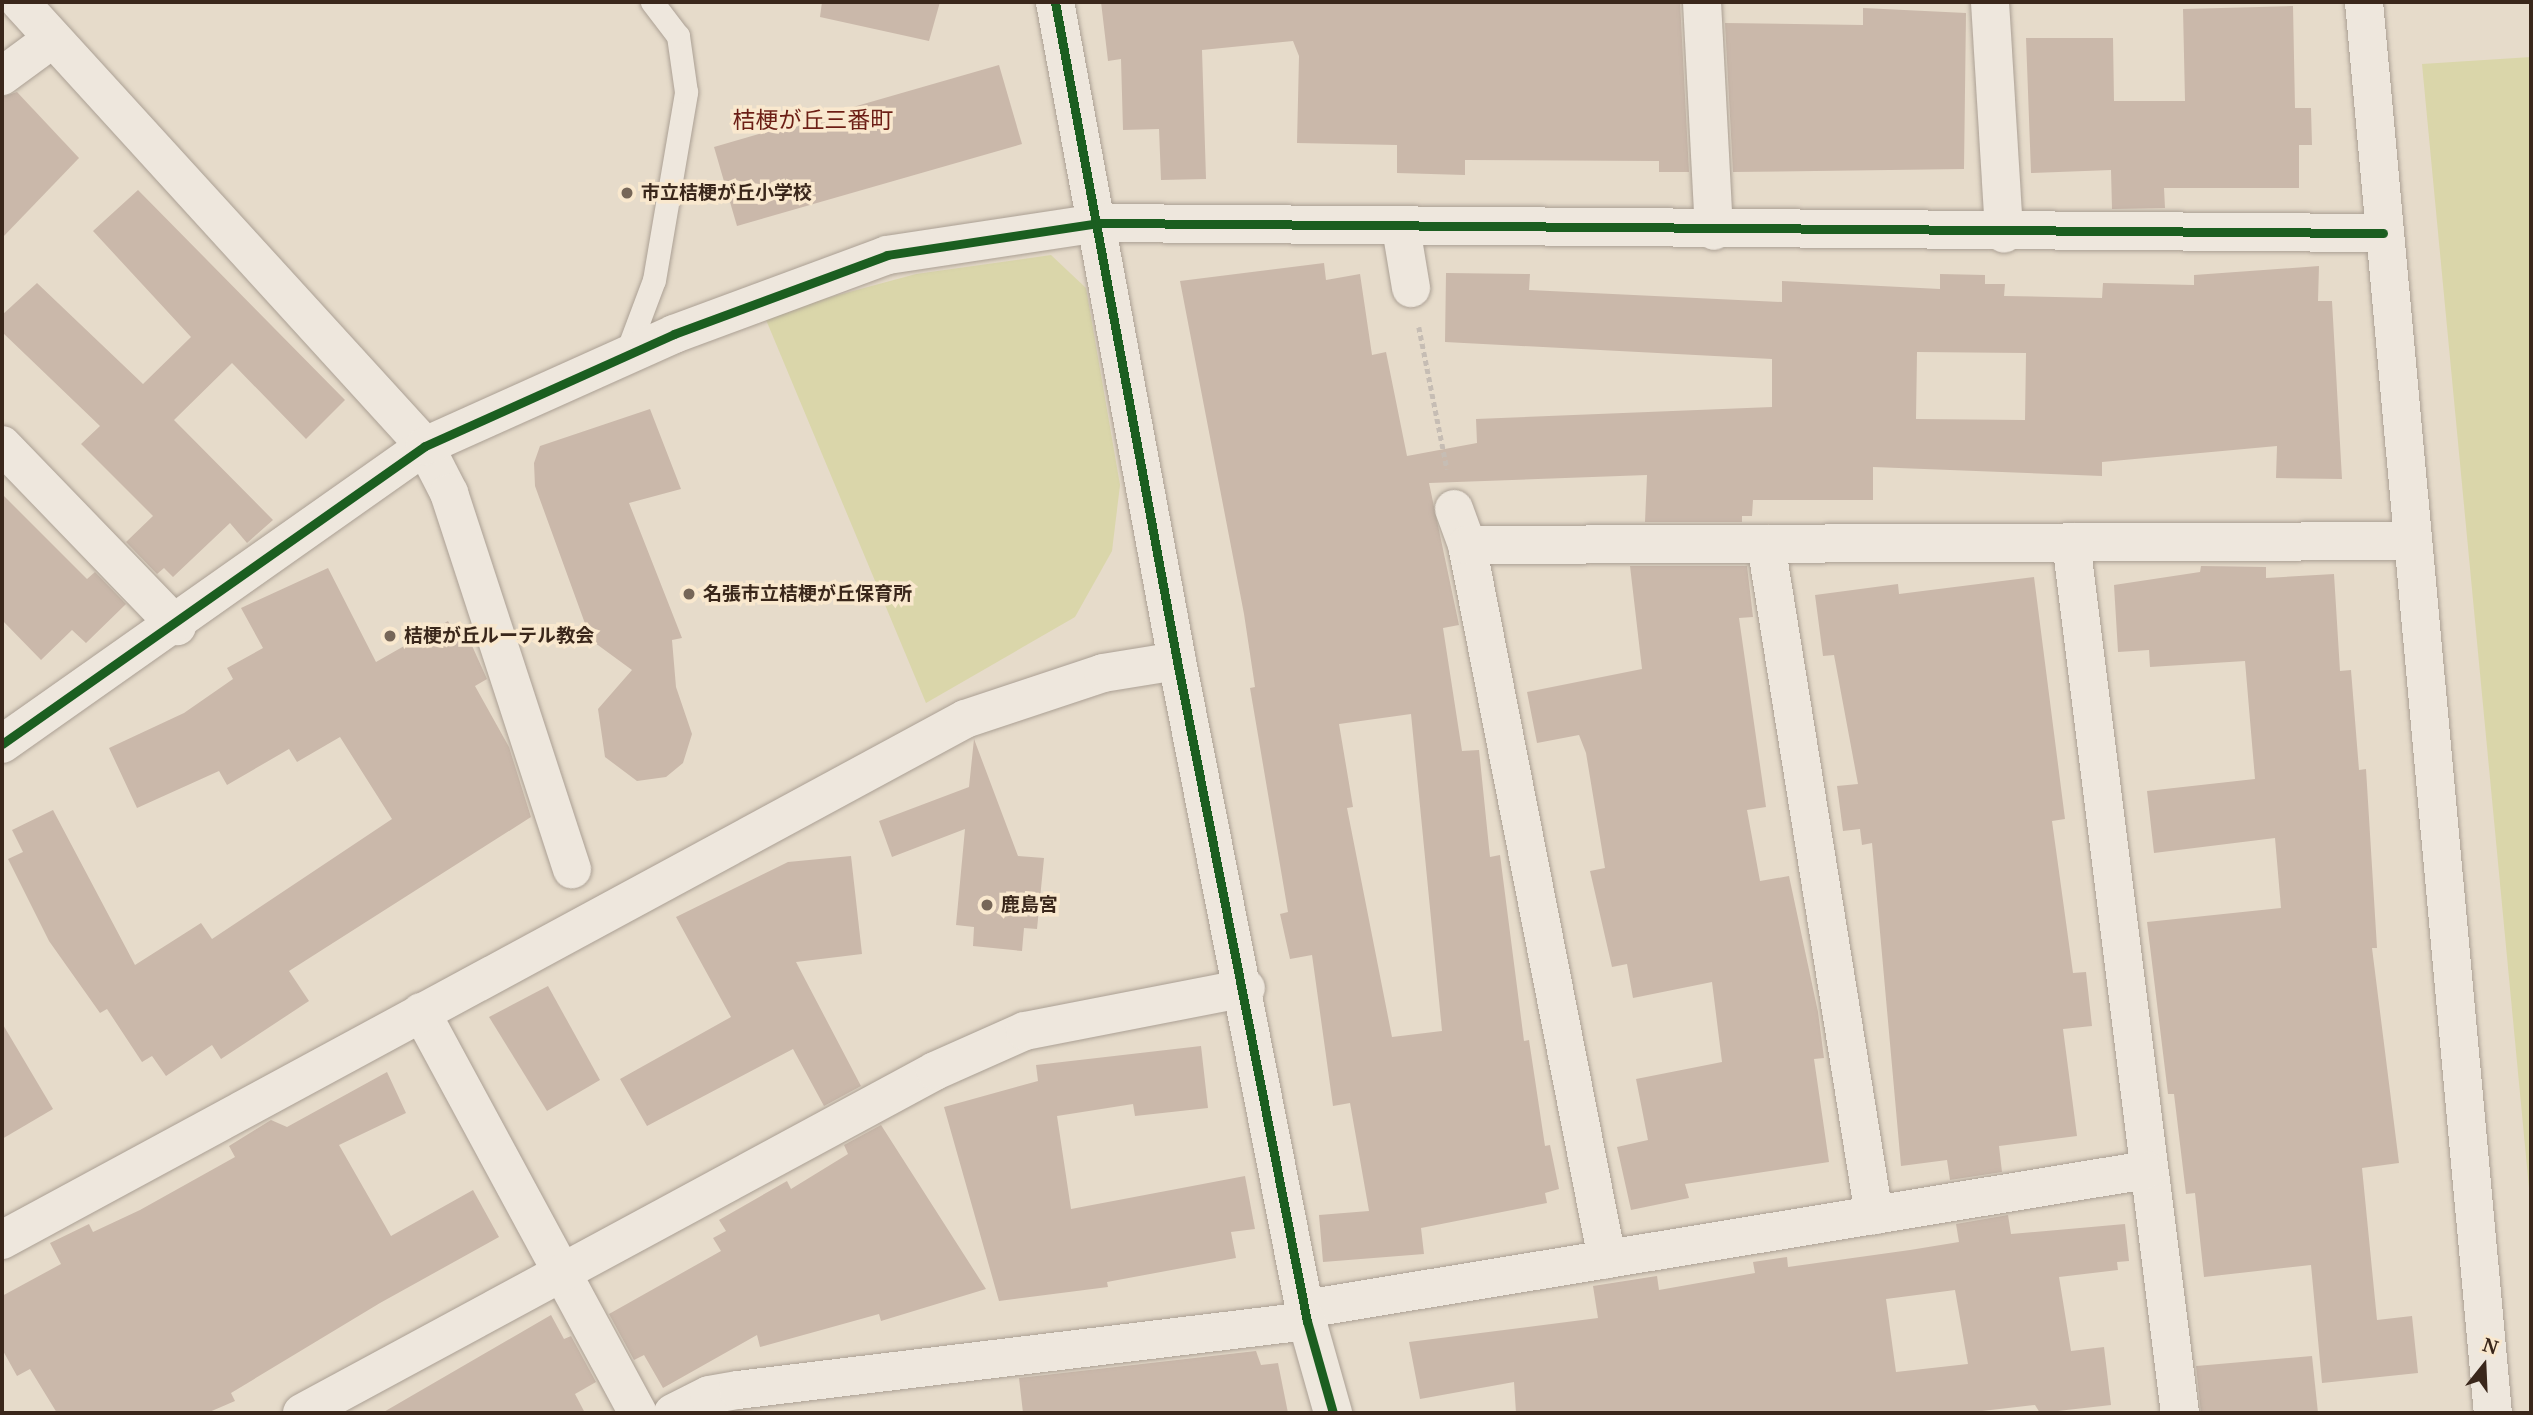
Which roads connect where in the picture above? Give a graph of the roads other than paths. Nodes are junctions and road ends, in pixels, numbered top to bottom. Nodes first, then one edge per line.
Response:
1 (20, 2) edge
2 (652, 2) edge
3 (1055, 2) edge
4 (1702, 2) edge
5 (1990, 2) edge
6 (2364, 2) edge
7 (51, 40) junction
8 (2, 76) edge
9 (1099, 223) junction
10 (1401, 229) junction
11 (1714, 231) junction
12 (2383, 233) junction
13 (2004, 234) junction
14 (1411, 288) road end
15 (625, 357) junction
16 (2, 445) edge
17 (425, 446) junction
18 (1454, 509) road end
19 (2412, 541) junction
20 (2071, 542) junction
21 (1766, 544) junction
22 (1467, 545) junction
23 (177, 626) junction
24 (1177, 661) junction
25 (2, 744) edge
26 (572, 869) dead end
27 (1245, 988) junction
28 (421, 1012) junction
29 (2146, 1170) junction
30 (1874, 1215) junction
31 (2, 1240) edge
32 (1607, 1259) junction
33 (558, 1273) junction
34 (1306, 1315) junction
35 (302, 1413) edge
36 (638, 1413) edge
37 (673, 1413) edge
38 (1333, 1413) edge
39 (2180, 1413) edge
40 (2493, 1413) edge

1 - 7 street
2 - 15 lane
3 - 9 street
4 - 11 street
5 - 13 street
6 - 12 street
7 - 8 street
7 - 17 street
9 - 10 street
9 - 15 street
9 - 24 street
10 - 11 street
10 - 14 street
11 - 13 street
12 - 13 street
12 - 19 street
15 - 17 street
16 - 23 street
17 - 23 street
17 - 26 street
18 - 22 street
19 - 20 street
19 - 40 street
20 - 21 street
20 - 29 street
21 - 22 street
21 - 30 street
22 - 32 street
23 - 25 street
24 - 27 street
24 - 28 street
27 - 33 street
27 - 34 street
28 - 31 street
28 - 33 street
29 - 30 street
29 - 39 street
30 - 32 street
32 - 34 street
33 - 35 street
33 - 36 street
34 - 37 street
34 - 38 street

